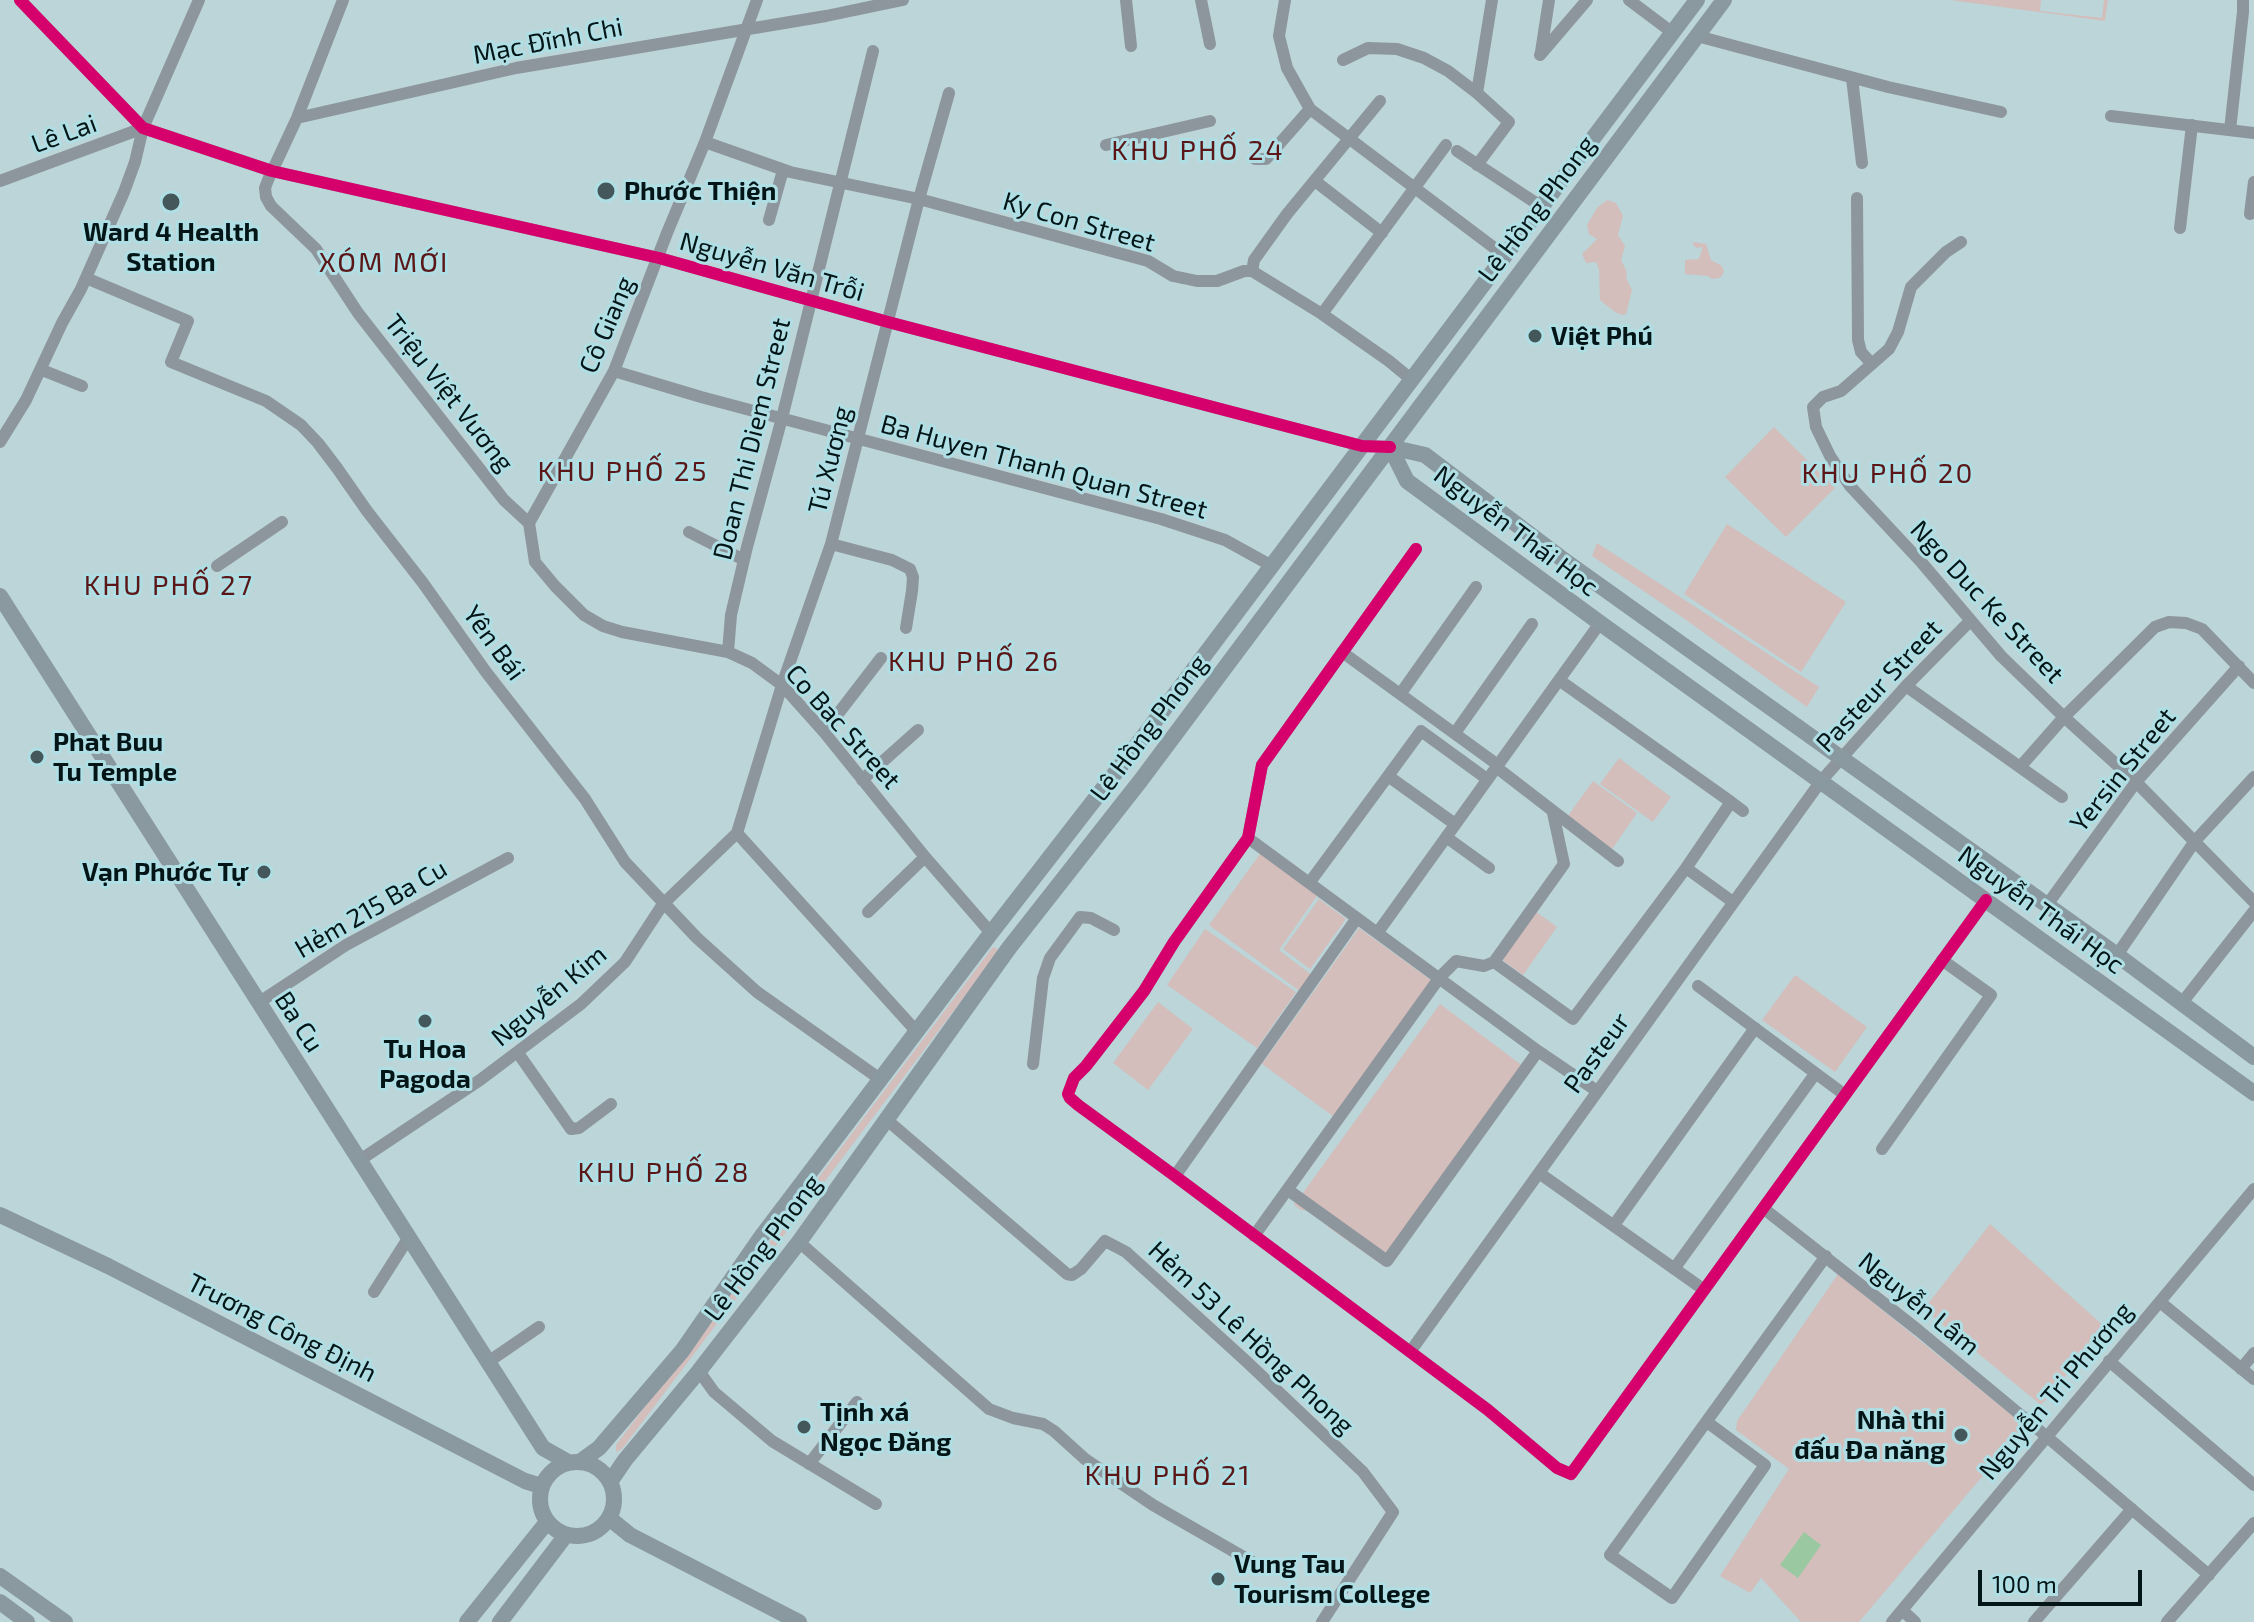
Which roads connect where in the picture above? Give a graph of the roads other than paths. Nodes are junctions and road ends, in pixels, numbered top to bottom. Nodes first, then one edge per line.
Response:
1 (20, 0) edge
2 (199, 0) edge
3 (343, 0) edge
4 (757, 0) edge
5 (903, 0) edge
6 (1126, 0) edge
7 (1201, 0) edge
8 (1285, 0) edge
9 (1492, 0) edge
10 (1549, 0) edge
11 (1587, 0) edge
12 (1629, 0) edge
13 (1697, 0) edge
14 (1724, 0) edge
15 (2243, 0) edge
16 (746, 28) junction
17 (1673, 33) junction
18 (1693, 41) junction
19 (1210, 44) dead end
20 (1131, 46) dead end
21 (873, 51) dead end
22 (2239, 51) junction
23 (2254, 53) edge
24 (1343, 60) dead end
25 (1852, 78) junction
26 (949, 93) dead end
27 (1477, 93) junction
28 (1380, 101) dead end
29 (1310, 109) junction
30 (2001, 112) dead end
31 (2111, 116) dead end
32 (297, 118) junction
33 (1210, 121) dead end
34 (2192, 125) junction
35 (143, 128) junction
36 (2230, 130) junction
37 (2254, 133) edge
38 (1349, 138) junction
39 (705, 142) junction
40 (1106, 145) dead end
41 (1255, 159) dead end
42 (1862, 163) dead end
43 (1477, 165) junction
44 (783, 170) junction
45 (272, 171) junction
46 (0, 181) edge
47 (1315, 181) junction
48 (841, 182) junction
49 (2254, 182) edge
50 (1415, 188) junction
51 (1857, 198) dead end
52 (919, 199) junction
53 (1538, 212) junction
54 (2250, 214) dead end
55 (769, 220) dead end
56 (2180, 228) dead end
57 (1553, 229) junction
58 (1382, 233) junction
59 (1961, 242) dead end
60 (1505, 256) junction
61 (659, 258) junction
62 (1252, 271) junction
63 (86, 278) junction
64 (810, 299) junction
65 (1322, 314) junction
66 (888, 322) junction
67 (1872, 364) junction
68 (42, 370) junction
69 (614, 371) junction
70 (1412, 380) junction
71 (82, 386) dead end
72 (1392, 406) junction
73 (782, 418) junction
74 (1410, 420) junction
75 (858, 439) junction
76 (0, 442) edge
77 (1362, 446) junction
78 (1390, 447) junction
79 (282, 522) dead end
80 (529, 523) junction
81 (689, 532) dead end
82 (831, 544) junction
83 (1416, 549) dead end
84 (744, 560) junction
85 (217, 566) dead end
86 (1272, 566) junction
87 (1476, 587) dead end
88 (0, 596) edge
89 (1618, 598) junction
90 (1970, 621) junction
91 (1600, 623) junction
92 (1532, 624) dead end
93 (906, 628) dead end
94 (728, 652) junction
95 (1342, 652) junction
96 (881, 658) dead end
97 (2239, 666) junction
98 (1559, 680) junction
99 (2254, 683) edge
100 (782, 685) junction
101 (1906, 686) junction
102 (1401, 693) junction
103 (2064, 717) junction
104 (918, 730) dead end
105 (824, 732) junction
106 (1455, 733) junction
107 (1842, 759) junction
108 (1497, 766) junction
109 (2020, 767) junction
110 (1388, 776) junction
111 (2254, 777) edge
112 (1487, 779) junction
113 (862, 780) junction
114 (1821, 781) junction
115 (2136, 782) junction
116 (2062, 797) dead end
117 (1731, 802) junction
118 (1743, 811) dead end
119 (1553, 813) junction
120 (1455, 824) junction
121 (737, 833) junction
122 (1446, 837) junction
123 (1248, 838) junction
124 (2195, 841) junction
125 (925, 857) junction
126 (508, 858) dead end
127 (1618, 861) dead end
128 (1489, 868) dead end
129 (1686, 868) junction
130 (1310, 882) junction
131 (1986, 900) junction
132 (1733, 902) junction
133 (2254, 902) edge
134 (663, 904) junction
135 (2047, 905) junction
136 (2254, 911) edge
137 (868, 912) dead end
138 (1357, 918) junction
139 (1114, 930) dead end
140 (1378, 932) junction
141 (991, 933) junction
142 (1009, 948) junction
143 (2117, 955) junction
144 (1942, 960) junction
145 (1494, 962) junction
146 (1440, 977) junction
147 (1698, 986) dead end
148 (258, 1003) junction
149 (2181, 1004) junction
150 (1755, 1028) junction
151 (917, 1032) junction
152 (1538, 1051) junction
153 (518, 1053) junction
154 (2254, 1057) edge
155 (1033, 1064) dead end
156 (1815, 1074) junction
157 (880, 1079) junction
158 (1597, 1091) junction
159 (2254, 1093) edge
160 (1845, 1095) junction
161 (611, 1104) dead end
162 (887, 1120) junction
163 (1882, 1149) dead end
164 (360, 1160) junction
165 (1539, 1173) junction
166 (1175, 1176) junction
167 (2254, 1189) edge
168 (1288, 1190) junction
169 (1763, 1208) junction
170 (0, 1215) edge
171 (1614, 1225) junction
172 (1254, 1236) junction
173 (409, 1237) junction
174 (799, 1242) junction
175 (1826, 1256) junction
176 (1674, 1269) junction
177 (1703, 1289) junction
178 (374, 1292) dead end
179 (2160, 1302) junction
180 (539, 1327) dead end
181 (1410, 1352) junction
182 (2254, 1353) edge
183 (2109, 1361) junction
184 (488, 1362) junction
185 (2241, 1369) junction
186 (699, 1371) junction
187 (2254, 1379) edge
188 (857, 1402) dead end
189 (1707, 1422) junction
190 (2046, 1436) junction
191 (575, 1462) junction
192 (809, 1464) junction
193 (610, 1482) junction
194 (2254, 1485) edge
195 (541, 1486) junction
196 (876, 1504) dead end
197 (2132, 1509) junction
198 (609, 1518) junction
199 (547, 1522) junction
200 (2254, 1524) edge
201 (566, 1535) junction
202 (1261, 1567) dead end
203 (2209, 1575) junction
204 (0, 1576) edge
205 (0, 1602) edge
206 (1902, 1610) junction
207 (27, 1622) edge
208 (65, 1622) edge
209 (467, 1622) edge
210 (500, 1622) edge
211 (799, 1622) edge
212 (1322, 1622) edge
213 (1892, 1622) edge
214 (1915, 1622) edge
215 (2034, 1622) edge
216 (2167, 1622) edge

1 - 35 street
2 - 35 street
3 - 32 street
4 - 16 street, Cô Giang
5 - 16 street, Mạc Đĩnh Chi
6 - 20 street
7 - 19 street
8 - 29 street
9 - 27 street
10 - 11 street
12 - 17 street
13 - 17 main road, Lê Hồng Phong
14 - 18 main road, Lê Hồng Phong
15 - 22 street
16 - 32 street, Mạc Đĩnh Chi
16 - 39 street, Cô Giang
17 - 18 main road
17 - 53 main road, Lê Hồng Phong
18 - 25 street
18 - 57 main road, Lê Hồng Phong
21 - 48 street, Doan Thi Diem Street
22 - 23 street
22 - 36 street
24 - 27 street
25 - 30 street
25 - 42 street
26 - 52 street, Tú Xương
27 - 43 street
28 - 38 street
29 - 38 street
29 - 41 street
31 - 34 street
32 - 45 street
33 - 40 street
34 - 36 street
34 - 56 street
35 - 45 street, Nguyễn Văn Trỗi
35 - 46 street, Lê Lai
35 - 63 street
36 - 37 street
38 - 47 street
38 - 50 street
39 - 44 street, Ky Con Street
39 - 61 street, Cô Giang
43 - 50 street
43 - 53 street
44 - 48 street, Ky Con Street
44 - 55 street
45 - 61 street, Nguyễn Văn Trỗi
45 - 80 street, Triệu Việt Vương
47 - 58 street
47 - 62 street
48 - 52 street, Ky Con Street
48 - 64 street, Doan Thi Diem Street
49 - 54 street
50 - 58 street
50 - 60 street
51 - 67 street
52 - 62 street, Ky Con Street
52 - 66 street, Tú Xương
53 - 57 main road
53 - 60 main road, Lê Hồng Phong
57 - 74 main road, Lê Hồng Phong
58 - 65 street
59 - 67 street
60 - 70 main road, Lê Hồng Phong
61 - 64 street, Nguyễn Văn Trỗi
61 - 69 street, Cô Giang
62 - 65 street
63 - 68 street
63 - 134 street, Yên Bái
64 - 66 street, Nguyễn Văn Trỗi
64 - 73 street, Doan Thi Diem Street
65 - 70 street
66 - 75 street, Tú Xương
66 - 77 street, Nguyễn Văn Trỗi
67 - 90 street, Ngo Duc Ke Street
68 - 71 street
68 - 76 street
69 - 73 street, Ba Huyen Thanh Quan Street
69 - 80 street, Cô Giang
70 - 72 main road, Lê Hồng Phong
72 - 74 main road
72 - 77 main road, Lê Hồng Phong
73 - 75 street, Ba Huyen Thanh Quan Street
73 - 84 street, Doan Thi Diem Street
74 - 78 main road, Lê Hồng Phong
75 - 82 street, Tú Xương
75 - 86 street, Ba Huyen Thanh Quan Street
77 - 78 street, Nguyễn Văn Trỗi
77 - 86 main road, Lê Hồng Phong
78 - 89 main road, Nguyễn Thái Học
78 - 91 main road, Nguyễn Thái Học
78 - 142 main road, Lê Hồng Phong
79 - 85 street
80 - 94 street, Co Bac Street
81 - 84 street
82 - 93 street
82 - 100 street, Tú Xương
83 - 95 street
84 - 94 street, Doan Thi Diem Street
86 - 141 main road, Lê Hồng Phong
87 - 102 street
88 - 148 main road, Ba Cu
89 - 91 main road
89 - 107 main road, Nguyễn Thái Học
90 - 101 street, Pasteur Street
90 - 103 street, Ngo Duc Ke Street
91 - 98 street
91 - 114 main road, Nguyễn Thái Học
92 - 106 street
94 - 100 street, Co Bac Street
95 - 102 street
95 - 123 street
96 - 105 street
97 - 99 street, Ngo Duc Ke Street
97 - 103 street, Ngo Duc Ke Street
97 - 115 street, Yersin Street
98 - 108 street
98 - 117 street
100 - 105 street, Co Bac Street
100 - 121 street, Tú Xương
101 - 107 street, Pasteur Street
101 - 109 street
102 - 106 street
103 - 109 street
103 - 115 street
104 - 113 street
105 - 113 street, Co Bac Street
106 - 108 street
107 - 114 street, Pasteur Street
107 - 135 main road, Nguyễn Thái Học
108 - 112 street
108 - 119 street
109 - 116 street
110 - 112 street
110 - 120 street
110 - 130 street
111 - 124 street
112 - 120 street
113 - 125 street, Co Bac Street
114 - 131 main road, Nguyễn Thái Học
114 - 132 street, Pasteur
115 - 124 street
115 - 135 street, Yersin Street
117 - 118 street
117 - 129 street
119 - 127 street
119 - 145 street
120 - 122 street
121 - 134 street, Nguyễn Kim
121 - 151 street
122 - 128 street
122 - 140 street
123 - 130 street
123 - 166 street
124 - 133 street
124 - 143 street
125 - 137 street
125 - 141 street, Co Bac Street
126 - 148 street, Hẻm 215 Ba Cu
129 - 132 street
129 - 145 street
130 - 138 street
131 - 144 street
131 - 159 main road, Nguyễn Thái Học
132 - 158 street, Pasteur
134 - 153 street, Nguyễn Kim
134 - 157 street, Yên Bái
135 - 143 main road, Nguyễn Thái Học
136 - 149 street
138 - 140 street
138 - 166 street
139 - 155 street
140 - 146 street
141 - 142 main road
141 - 151 main road, Lê Hồng Phong
142 - 162 main road, Lê Hồng Phong
143 - 149 main road, Nguyễn Thái Học
144 - 160 street
144 - 163 street
145 - 146 street
146 - 152 street
146 - 168 street
147 - 150 street
148 - 164 main road, Ba Cu
149 - 154 main road, Nguyễn Thái Học
150 - 156 street
150 - 171 street
151 - 157 main road, Lê Hồng Phong
152 - 158 street
152 - 168 street
153 - 161 street
153 - 164 street, Nguyễn Kim
156 - 160 street
156 - 176 street
157 - 191 main road, Lê Hồng Phong
158 - 165 street, Pasteur
160 - 169 street
162 - 174 main road, Lê Hồng Phong
162 - 212 street, Hẻm 53 Lê Hồng Phong
164 - 173 main road, Ba Cu
165 - 171 street
165 - 181 street, Pasteur
166 - 172 street
167 - 179 street, Nguyễn Tri Phương
168 - 172 street
169 - 175 street, Nguyễn Lâm
169 - 177 street
170 - 195 main road, Trương Công Định
171 - 176 street
172 - 181 street
173 - 178 street
173 - 184 main road, Ba Cu
174 - 186 main road, Lê Hồng Phong
174 - 202 street
175 - 189 street
175 - 190 street, Nguyễn Lâm
176 - 177 street
177 - 181 street
179 - 183 street, Nguyễn Tri Phương
179 - 185 street
180 - 184 street
182 - 185 street
183 - 190 street, Nguyễn Tri Phương
183 - 194 street
184 - 191 main road, Ba Cu
185 - 187 street
186 - 192 street
186 - 193 main road, Lê Hồng Phong
188 - 192 street
189 - 189 street
190 - 197 street, Nguyễn Lâm
190 - 206 street, Nguyễn Tri Phương
191 - 193 main road
191 - 195 main road
192 - 196 street
193 - 198 main road
195 - 199 main road
197 - 203 street, Nguyễn Lâm
197 - 215 street
198 - 201 main road
198 - 211 main road
199 - 201 main road
199 - 209 main road
200 - 203 street
201 - 210 main road
203 - 216 street
204 - 208 main road
205 - 207 main road
206 - 213 street, Nguyễn Tri Phương
206 - 214 street

